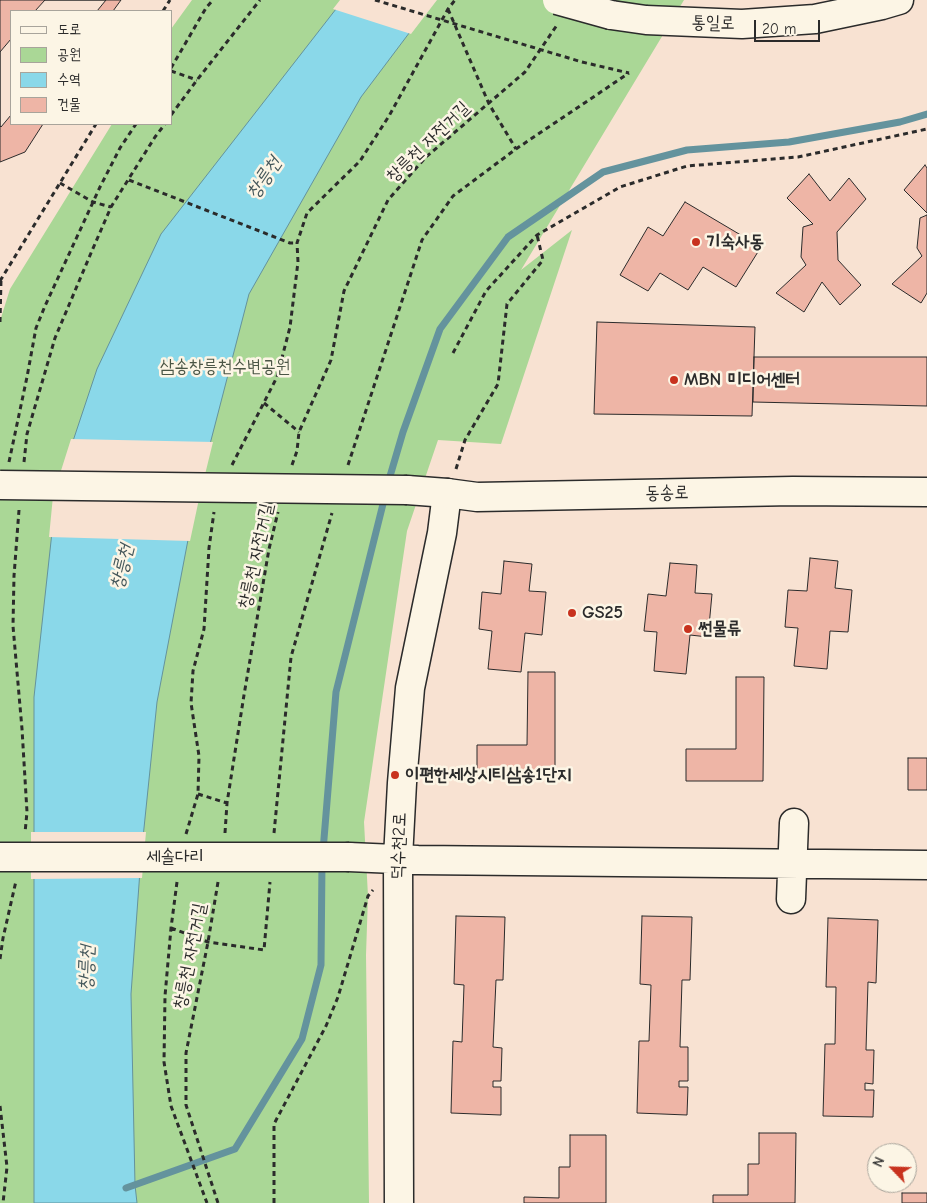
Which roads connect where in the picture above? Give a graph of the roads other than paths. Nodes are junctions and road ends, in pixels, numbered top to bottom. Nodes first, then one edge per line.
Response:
1 (899, 0) edge
2 (557, 12) edge
3 (452, 481) junction
4 (9, 483) edge
5 (927, 492) edge
6 (794, 823) dead end
7 (398, 858) junction
8 (793, 864) junction
9 (9, 865) edge
10 (927, 865) edge
11 (791, 899) dead end
12 (399, 1203) edge

1 - 2 street, 통일로, bridge
3 - 4 street, 동송로, bridge
3 - 5 street, 동송로
3 - 7 street, 덕수천2로
6 - 8 street
7 - 8 street, 세솔다리
7 - 9 street, 세솔다리, bridge
7 - 12 street, 덕수천2로
8 - 10 street, 세솔다리
8 - 11 street

